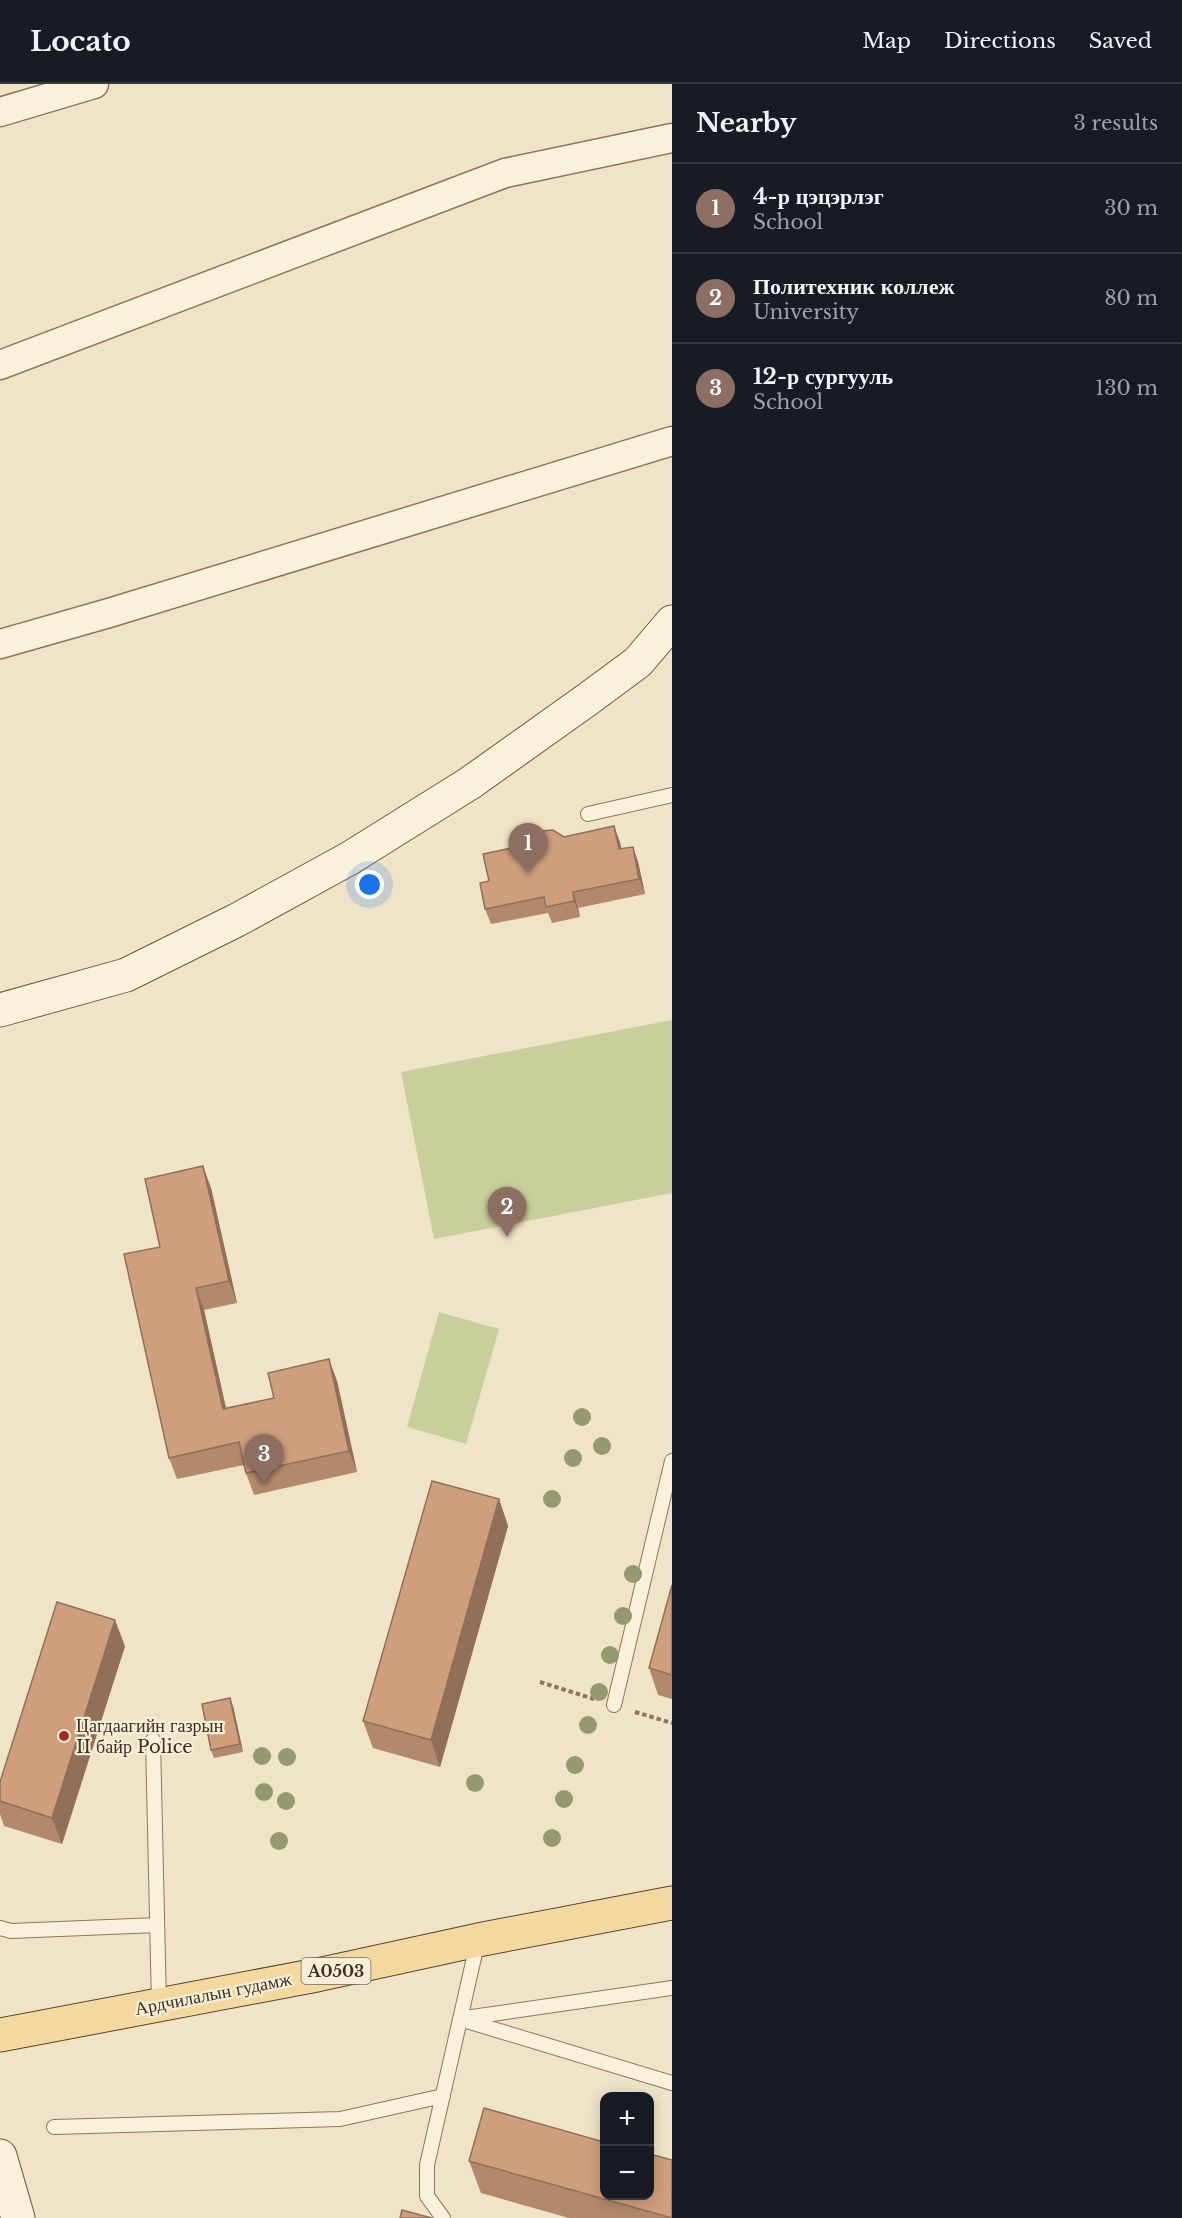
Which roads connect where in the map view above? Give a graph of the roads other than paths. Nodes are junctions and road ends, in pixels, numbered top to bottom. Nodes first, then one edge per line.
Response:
1 (93, 84) edge
2 (0, 112) edge
3 (672, 138) edge
4 (0, 365) edge
5 (672, 441) edge
6 (672, 622) edge
7 (0, 644) edge
8 (672, 795) edge
9 (588, 814) dead end
10 (0, 1010) edge
11 (672, 1461) edge
12 (614, 1705) dead end
13 (153, 1740) dead end
14 (672, 1903) edge
15 (157, 1925) junction
16 (0, 1928) edge
17 (478, 1940) junction
18 (672, 1988) edge
19 (159, 2004) junction
20 (460, 2019) junction
21 (0, 2035) edge
22 (672, 2083) edge
23 (443, 2096) junction
24 (54, 2127) dead end
25 (0, 2156) edge
26 (18, 2218) edge
27 (443, 2218) edge

1 - 2 street
3 - 4 street
5 - 7 street
6 - 10 street
8 - 9 lane
11 - 12 lane
13 - 15 lane
14 - 17 main road, Ардчилалын гудамж / A0503
15 - 16 lane
15 - 19 lane
17 - 19 main road, Ардчилалын гудамж / A0503
17 - 20 lane
18 - 20 lane
19 - 21 main road, Ардчилалын гудамж / A0503
20 - 22 lane
20 - 23 lane
23 - 24 lane
23 - 27 lane
25 - 26 street

